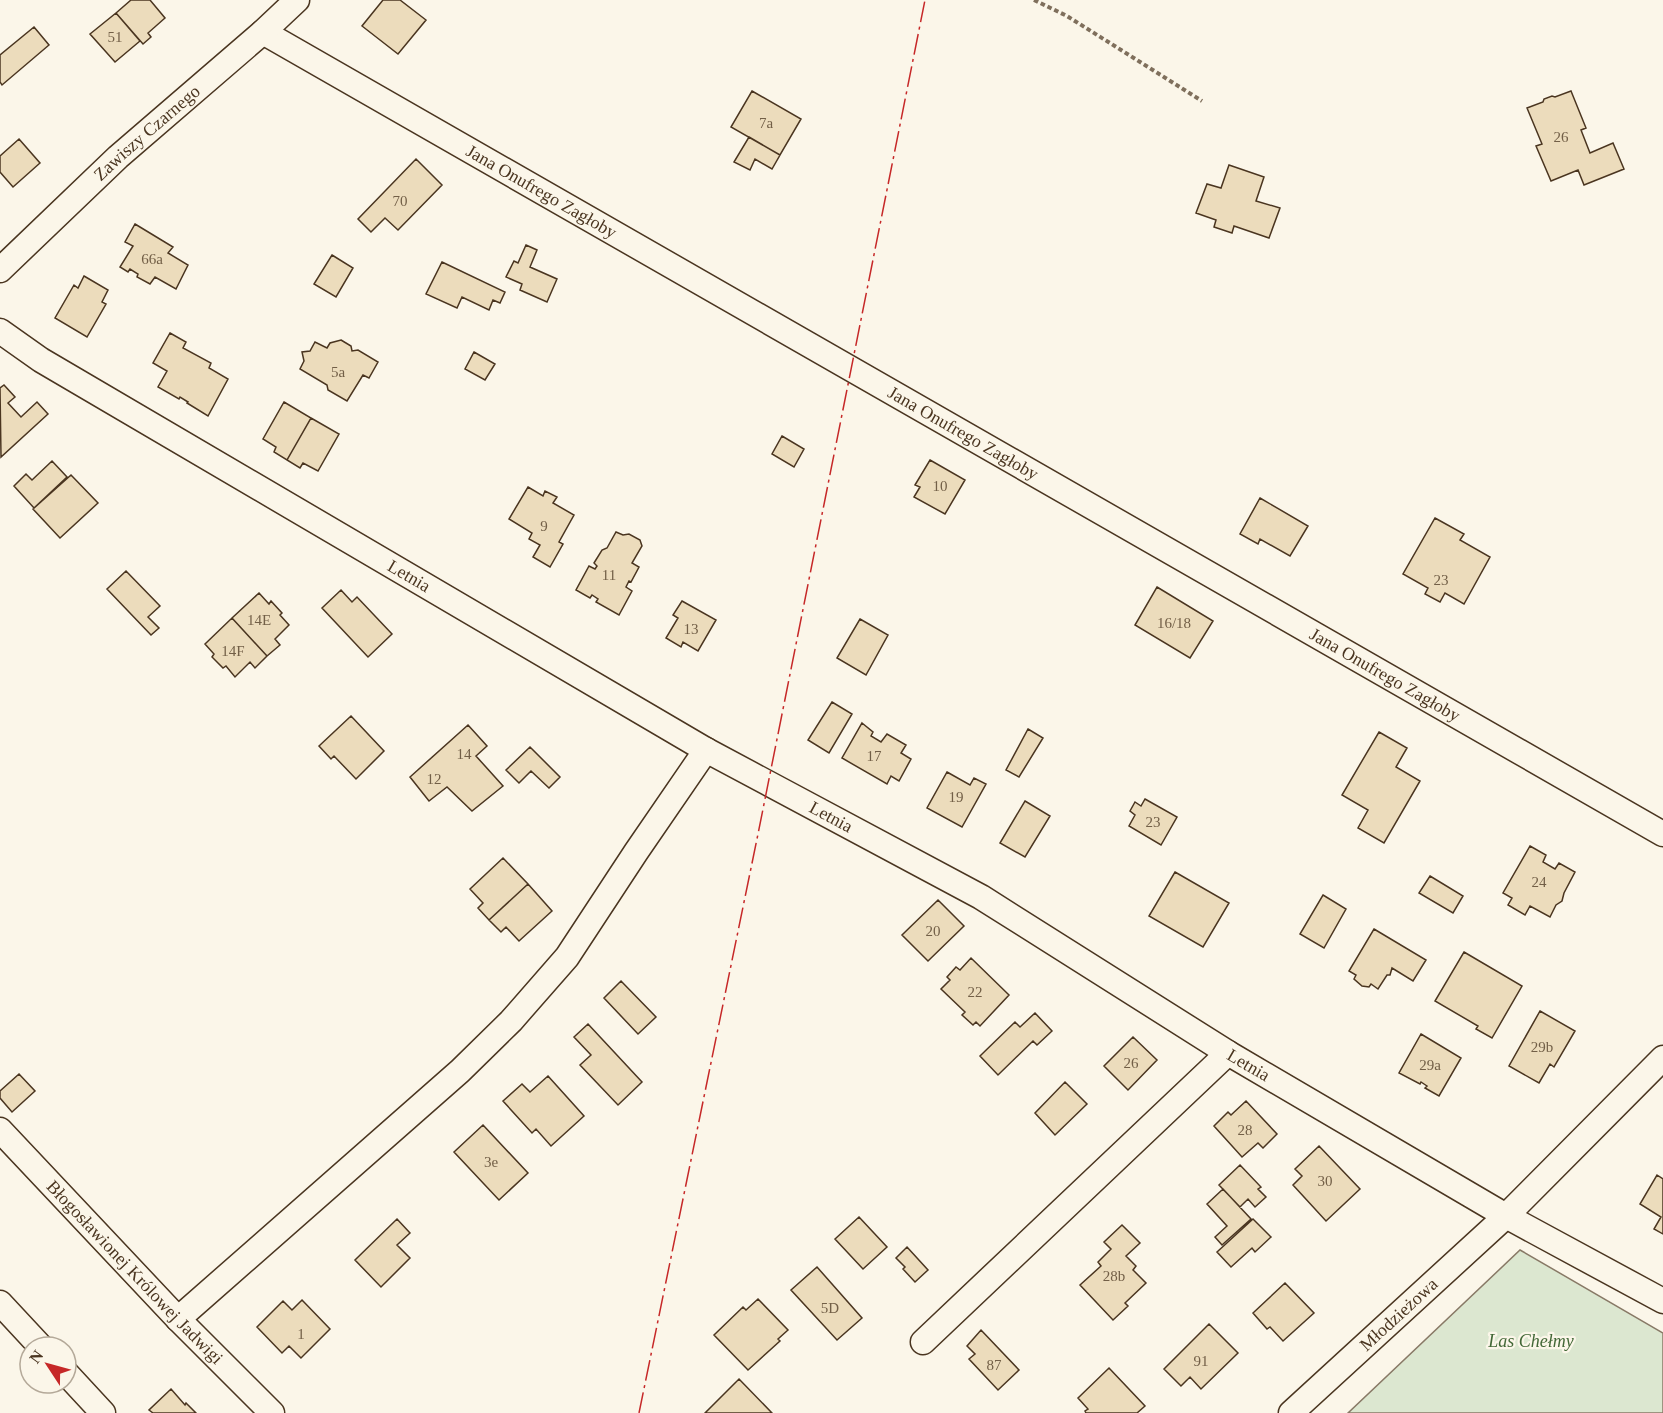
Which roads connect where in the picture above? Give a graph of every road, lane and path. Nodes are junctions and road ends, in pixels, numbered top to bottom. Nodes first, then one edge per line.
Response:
1 (297, 0) edge
2 (1034, 0) edge
3 (263, 32) junction
4 (1202, 101) dead end
5 (0, 270) edge
6 (0, 331) edge
7 (706, 750) junction
8 (1663, 834) edge
9 (1228, 1053) junction
10 (1663, 1058) edge
11 (0, 1130) edge
12 (1506, 1216) junction
13 (1663, 1301) edge
14 (0, 1303) edge
15 (178, 1318) junction
16 (30, 1335) edge
17 (923, 1342) dead end
18 (78, 1386) edge
19 (103, 1413) edge
20 (272, 1413) edge
21 (1291, 1413) edge

1 - 3 street, Zawiszy Czarnego
2 - 4 path
3 - 5 street, Zawiszy Czarnego
3 - 8 street, Jana Onufrego Zagłoby
6 - 7 street, Letnia
7 - 9 street, Letnia
7 - 15 street
9 - 12 street, Letnia
9 - 17 street
10 - 12 street, Młodzieżowa
11 - 15 street, Błogosławionej Królowej Jadwigi
12 - 13 street, Letnia
12 - 21 street, Młodzieżowa
14 - 16 street
15 - 20 street, Błogosławionej Królowej Jadwigi
18 - 19 street

